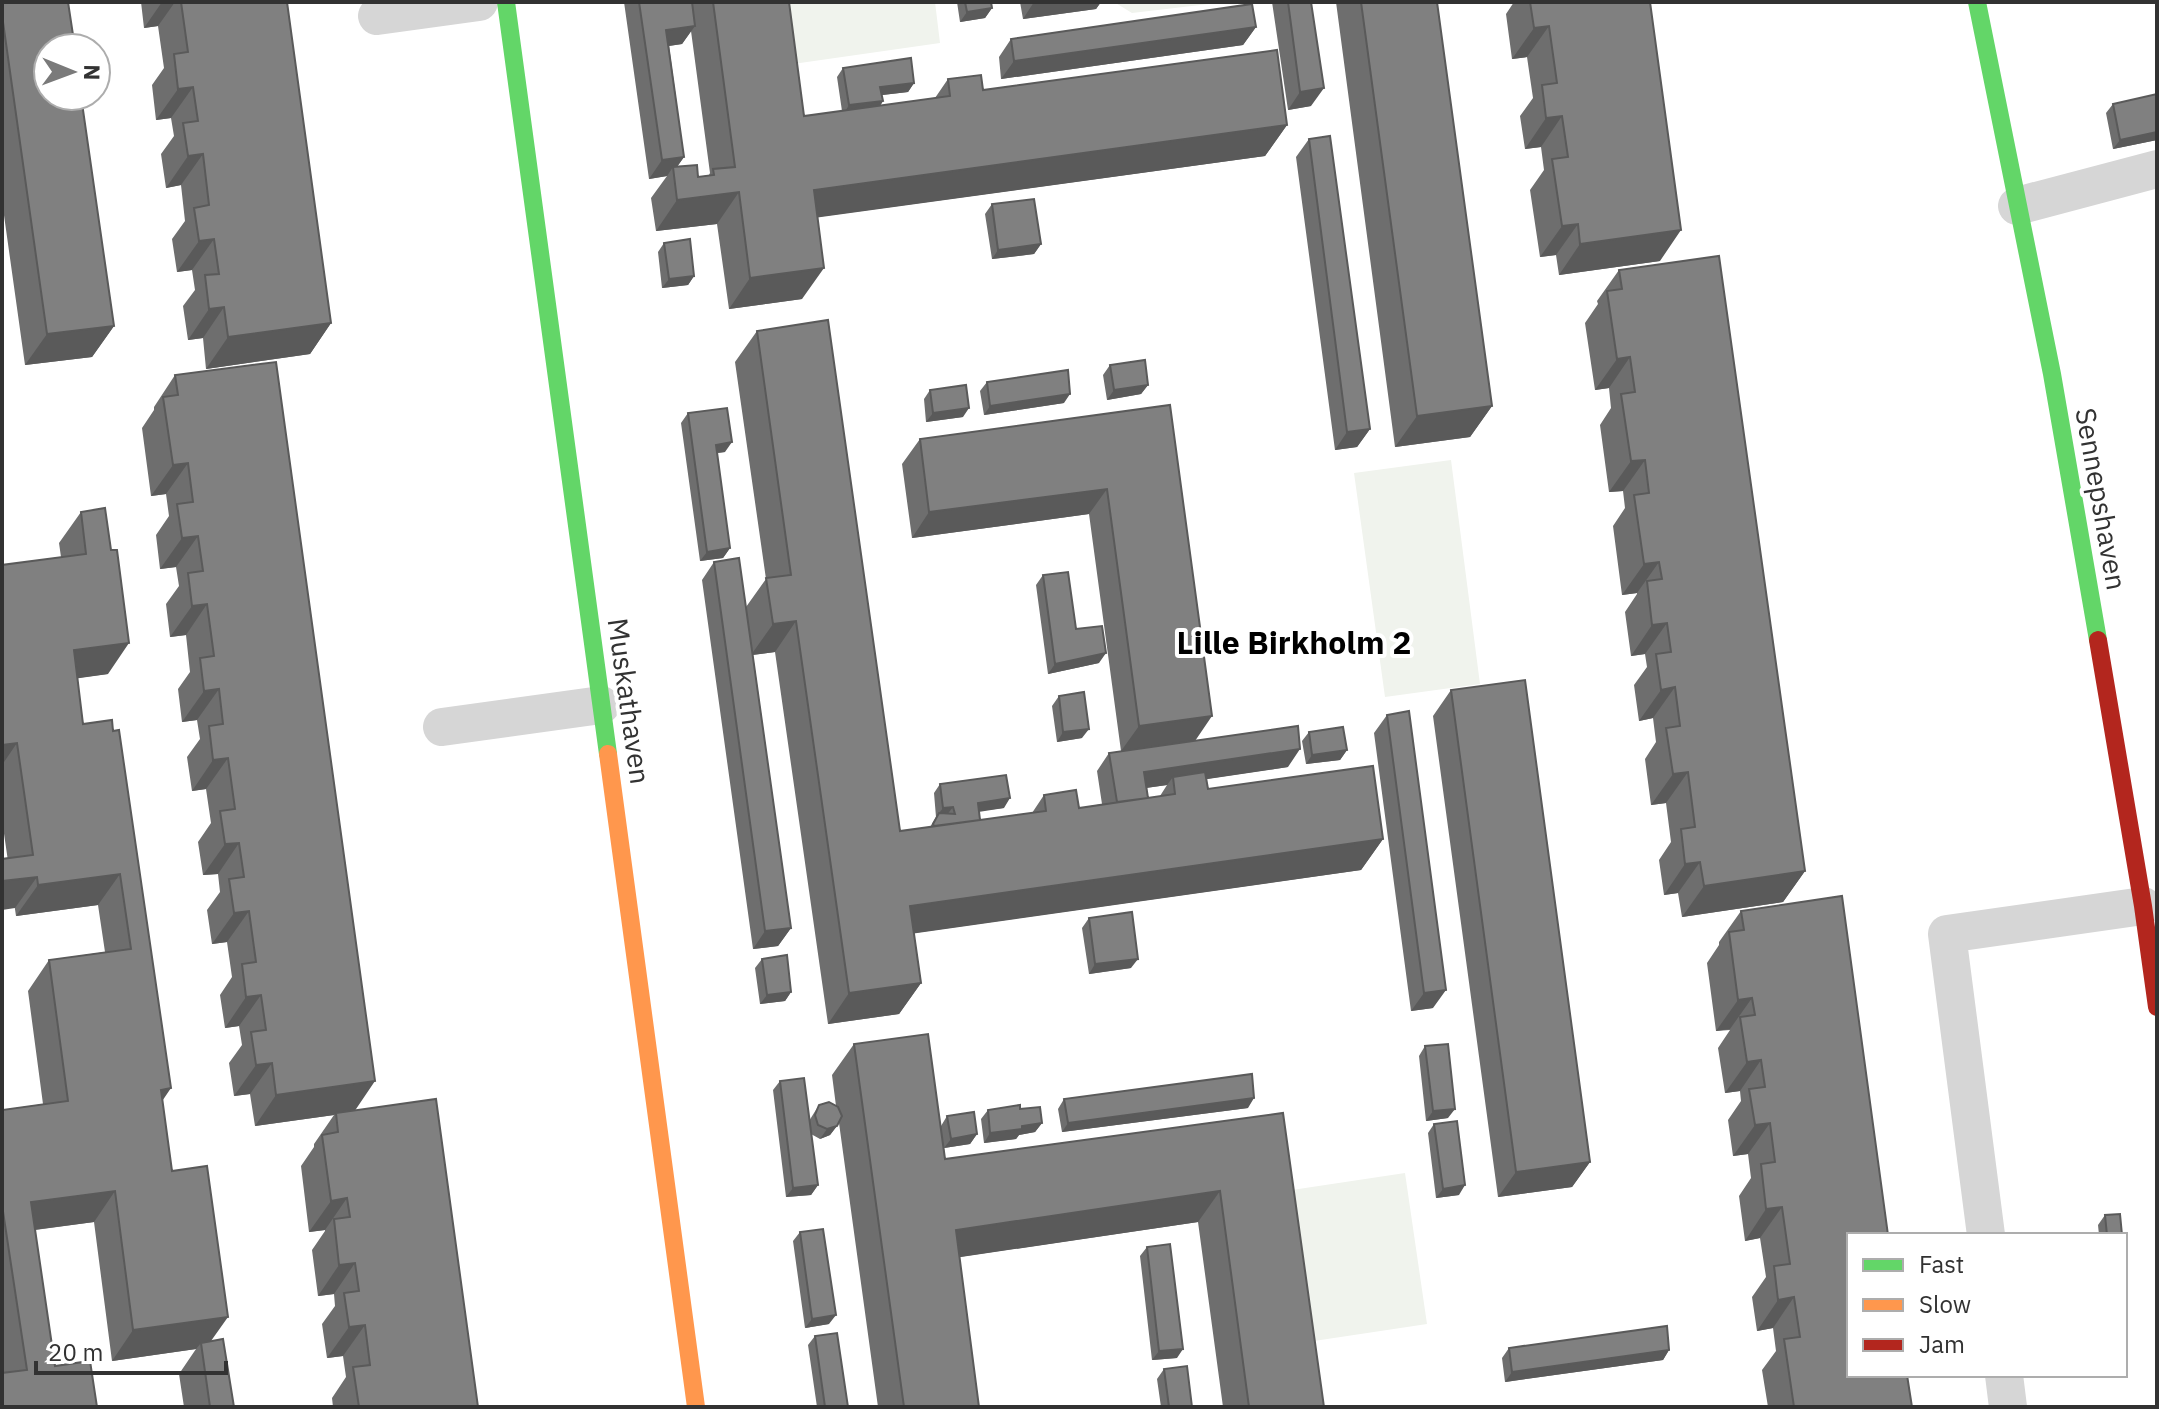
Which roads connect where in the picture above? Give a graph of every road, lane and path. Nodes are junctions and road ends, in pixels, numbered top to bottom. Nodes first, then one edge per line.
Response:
1 (479, 2) edge
2 (506, 2) edge
3 (1977, 2) edge
4 (377, 16) dead end
5 (2157, 169) edge
6 (2017, 206) junction
7 (601, 705) junction
8 (442, 727) dead end
9 (2143, 906) junction
10 (2157, 1007) edge
11 (1986, 1233) edge
12 (2004, 1377) edge
13 (696, 1407) edge
14 (2008, 1407) edge

1 - 4 lane
2 - 7 street, Muskathaven
3 - 6 street, Sennepshaven
5 - 6 lane
6 - 9 street, Sennepshaven
7 - 8 lane
7 - 13 street, Muskathaven
9 - 10 street, Sennepshaven
9 - 11 lane
12 - 14 lane

